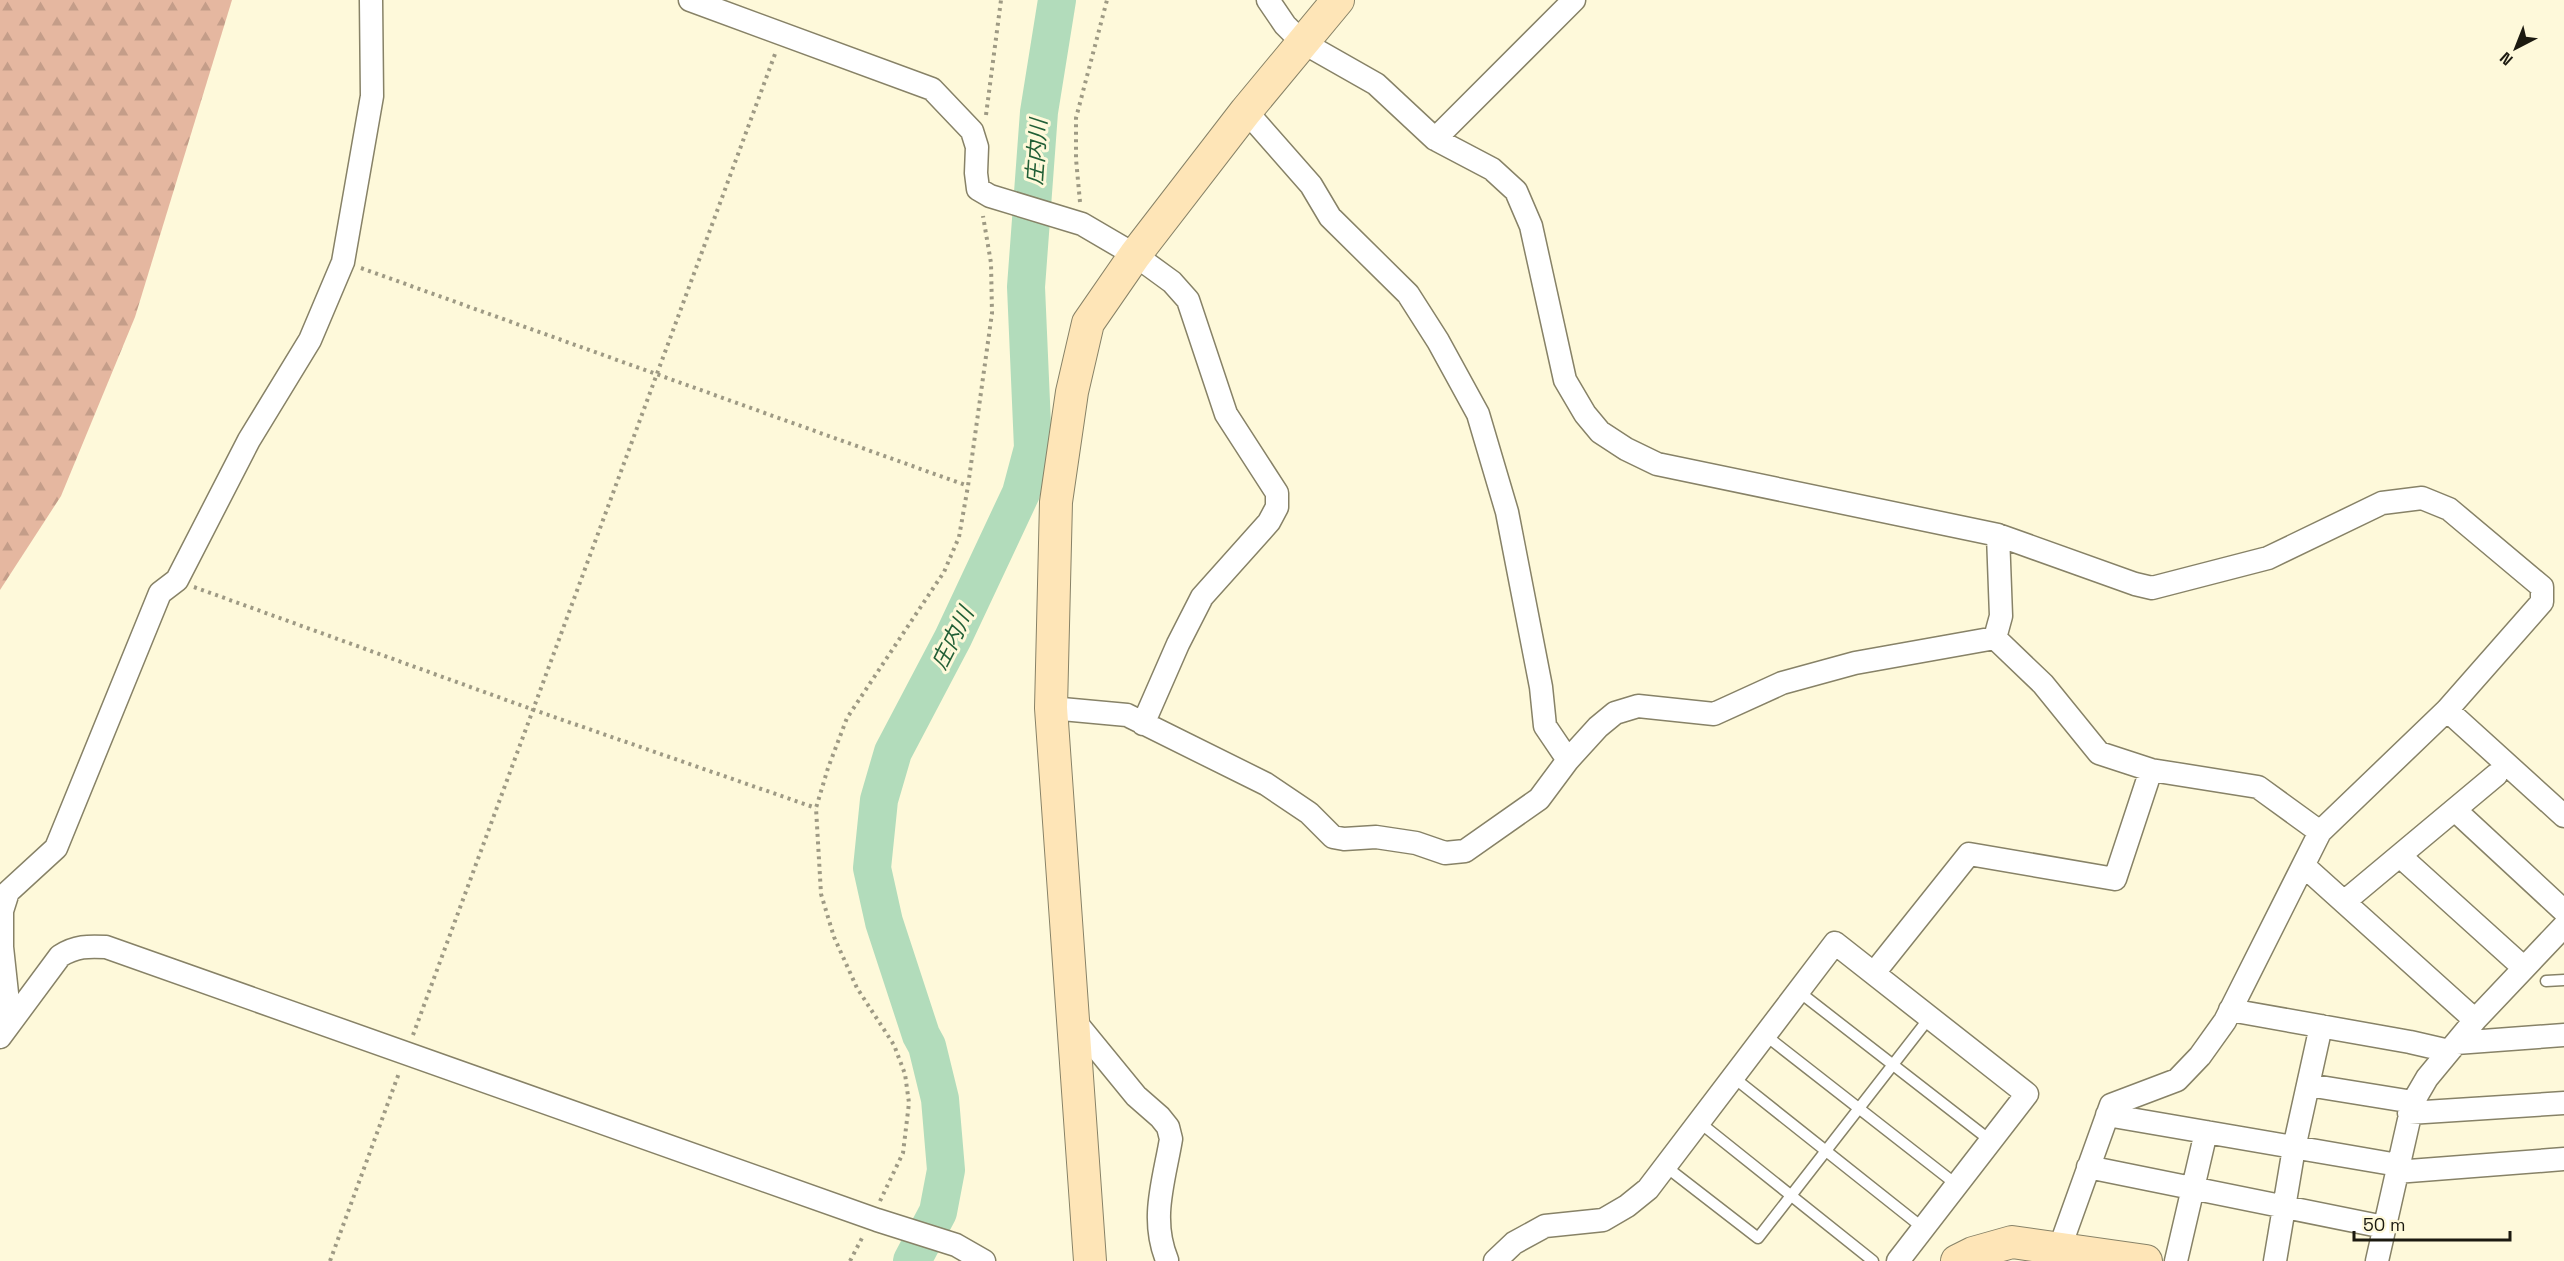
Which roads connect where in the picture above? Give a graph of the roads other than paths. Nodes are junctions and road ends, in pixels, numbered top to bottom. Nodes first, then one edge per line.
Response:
1 (371, 0) edge
2 (690, 0) edge
3 (1268, 0) edge
4 (1338, 0) edge
5 (1574, 0) edge
6 (1302, 42) junction
7 (1246, 111) junction
8 (1435, 139) junction
9 (1135, 255) junction
10 (1998, 535) junction
11 (1995, 638) junction
12 (1051, 708) junction
13 (2447, 710) junction
14 (1143, 724) junction
15 (1568, 760) junction
16 (2151, 770) junction
17 (2496, 775) dead end
18 (2455, 810) junction
19 (2564, 816) edge
20 (2320, 832) junction
21 (2400, 856) junction
22 (2304, 866) junction
23 (2344, 902) junction
24 (2564, 911) edge
25 (2564, 926) edge
26 (2524, 969) junction
27 (1874, 973) junction
28 (2564, 980) edge
29 (2546, 981) dead end
30 (1798, 991) junction
31 (2230, 1010) junction
32 (1930, 1017) junction
33 (1073, 1019) junction
34 (2475, 1020) junction
35 (2321, 1026) junction
36 (5, 1029) edge
37 (1765, 1035) junction
38 (2564, 1035) edge
39 (2452, 1047) junction
40 (1893, 1065) junction
41 (1733, 1077) junction
42 (2308, 1085) junction
43 (2564, 1103) edge
44 (1859, 1108) junction
45 (2411, 1108) junction
46 (2107, 1115) junction
47 (1699, 1122) junction
48 (2206, 1132) junction
49 (1991, 1141) junction
50 (2294, 1148) junction
51 (1825, 1152) junction
52 (2564, 1159) edge
53 (1665, 1166) junction
54 (2088, 1167) junction
55 (2397, 1169) junction
56 (1957, 1185) junction
57 (2192, 1188) junction
58 (1790, 1197) junction
59 (2286, 1207) junction
60 (2384, 1227) junction
61 (1923, 1228) junction
62 (2060, 1247) junction
63 (2022, 1252) edge
64 (984, 1261) edge
65 (1090, 1261) edge
66 (1169, 1261) edge
67 (1495, 1261) edge
68 (1873, 1261) edge
69 (1898, 1261) edge
70 (1957, 1261) edge
71 (2146, 1261) edge
72 (2176, 1261) edge
73 (2275, 1261) edge
74 (2377, 1261) edge

1 - 36 street
2 - 9 street
3 - 6 street
4 - 6 street
5 - 8 street
6 - 7 street
6 - 8 street
7 - 9 street
7 - 15 street
8 - 10 street
9 - 12 street
9 - 14 street
10 - 11 street
10 - 13 street
11 - 15 street
11 - 16 street
12 - 14 street
12 - 33 street
13 - 19 street
13 - 20 street
14 - 15 street
16 - 20 street
16 - 27 street
17 - 18 street
18 - 21 street
18 - 24 street
20 - 22 street
21 - 23 street
21 - 26 street
22 - 23 street
22 - 31 street
23 - 34 street
25 - 26 street
26 - 34 street
27 - 30 street
27 - 32 street
28 - 29 lane
30 - 37 street
30 - 40 lane
31 - 35 street
31 - 46 street
32 - 40 lane
32 - 49 street
33 - 65 street
33 - 66 street
34 - 39 street
35 - 39 street
35 - 42 street
36 - 64 street
37 - 41 street
37 - 44 lane
38 - 39 street
39 - 45 street
40 - 44 lane
40 - 49 lane
41 - 47 street
41 - 51 lane
42 - 45 street
42 - 50 street
43 - 45 street
44 - 51 lane
44 - 56 lane
45 - 55 street
46 - 48 street
46 - 54 street
47 - 53 street
47 - 58 lane
48 - 50 street
48 - 57 street
49 - 56 street
50 - 55 street
50 - 59 street
51 - 58 lane
51 - 61 lane
52 - 55 street
53 - 58 lane
53 - 67 street
54 - 57 street
54 - 62 street
55 - 60 street
56 - 61 street
57 - 59 street
57 - 72 street
58 - 68 lane
59 - 60 street
59 - 73 street
60 - 74 street
61 - 69 street
62 - 63 street
62 - 71 street
63 - 70 street

